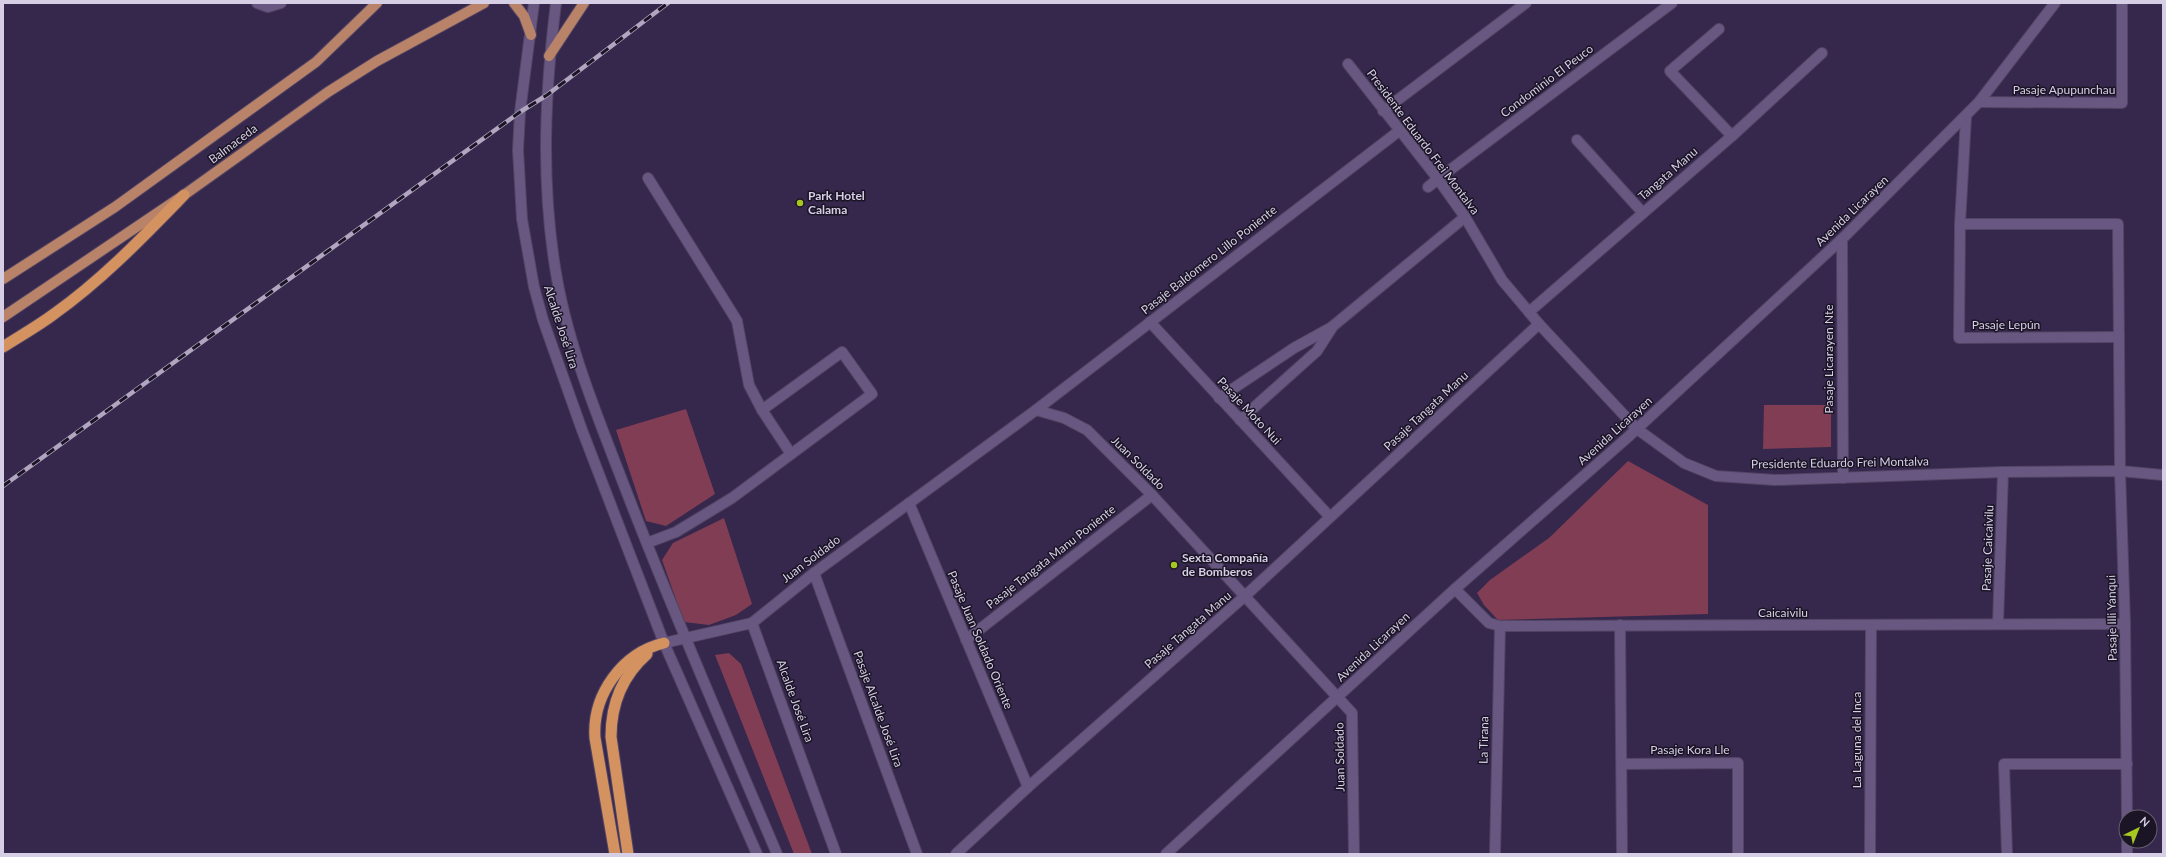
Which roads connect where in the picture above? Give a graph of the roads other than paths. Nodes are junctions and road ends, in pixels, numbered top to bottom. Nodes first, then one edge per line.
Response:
1 (257, 3) edge
2 (281, 3) edge
3 (377, 3) edge
4 (466, 3) edge
5 (514, 3) edge
6 (534, 3) edge
7 (556, 3) edge
8 (584, 3) edge
9 (1526, 3) edge
10 (1672, 3) edge
11 (2055, 3) edge
12 (2122, 3) edge
13 (481, 4) edge
14 (1719, 29) dead end
15 (531, 35) junction
16 (1822, 53) dead end
17 (549, 56) junction
18 (1348, 64) dead end
19 (1979, 102) junction
20 (1383, 111) junction
21 (1966, 117) junction
22 (1398, 131) junction
23 (1732, 136) junction
24 (1577, 140) dead end
25 (648, 178) dead end
26 (1438, 179) junction
27 (1428, 187) dead end
28 (184, 195) junction
29 (1643, 213) junction
30 (1465, 216) junction
31 (1960, 224) junction
32 (1842, 239) junction
33 (3, 279) edge
34 (1530, 312) junction
35 (3, 317) edge
36 (1150, 322) junction
37 (1539, 324) junction
38 (1333, 326) junction
39 (2119, 337) junction
40 (3, 347) edge
41 (1220, 398) junction
42 (762, 410) junction
43 (1036, 410) junction
44 (1240, 420) junction
45 (1637, 429) junction
46 (791, 454) junction
47 (2120, 471) junction
48 (2003, 472) junction
49 (2163, 475) edge
50 (1843, 478) junction
51 (1152, 495) junction
52 (909, 503) junction
53 (1330, 517) junction
54 (647, 543) junction
55 (814, 573) junction
56 (1455, 589) junction
57 (1245, 596) junction
58 (752, 622) junction
59 (1998, 624) junction
60 (2125, 624) junction
61 (1620, 625) junction
62 (1500, 626) junction
63 (1870, 626) junction
64 (685, 639) junction
65 (966, 640) junction
66 (664, 643) junction
67 (1339, 696) junction
68 (1622, 764) junction
69 (2127, 764) junction
70 (1028, 787) junction
71 (2127, 809) edge
72 (615, 854) edge
73 (628, 854) edge
74 (757, 854) edge
75 (777, 854) edge
76 (836, 854) edge
77 (917, 854) edge
78 (956, 854) edge
79 (1166, 854) edge
80 (1354, 854) edge
81 (1495, 854) edge
82 (1622, 854) edge
83 (1738, 854) edge
84 (1870, 854) edge
85 (2007, 854) edge

1 - 2 street
3 - 33 main road, Balmaceda
4 - 13 main road
5 - 15 main road
6 - 15 street, Alcalde José Lira
7 - 17 street, Alcalde José Lira
8 - 17 main road
9 - 20 street
10 - 26 street, Condominio El Peuco
11 - 19 street, Avenida Licarayen
12 - 19 street, Pasaje Apupunchau
13 - 28 main road, Balmaceda
14 - 23 street
15 - 66 street, Alcalde José Lira
16 - 23 street, Tangata Manu
17 - 54 street, Alcalde José Lira
18 - 20 street, Presidente Eduardo Frei Montalva
19 - 21 street, Avenida Licarayen
20 - 22 street, Presidente Eduardo Frei Montalva
21 - 31 street, Pasaje Lepún
21 - 32 street, Avenida Licarayen
22 - 26 street, Presidente Eduardo Frei Montalva
22 - 36 street, Pasaje Baldomero Lillo Poniente
23 - 29 street, Tangata Manu
24 - 29 street
25 - 42 street
26 - 27 street, Condominio El Peuco
26 - 30 street, Presidente Eduardo Frei Montalva
28 - 35 main road, Balmaceda
28 - 40 highway
29 - 34 street, Tangata Manu
30 - 34 street, Presidente Eduardo Frei Montalva
30 - 38 street
31 - 39 street
31 - 39 street, Pasaje Lepún
32 - 45 street, Avenida Licarayen
32 - 50 street, Pasaje Licarayen Nte
34 - 37 street, Presidente Eduardo Frei Montalva
36 - 41 street, Pasaje Moto Nui
36 - 43 street, Pasaje Baldomero Lillo Poniente
37 - 45 street, Presidente Eduardo Frei Montalva
37 - 53 street, Pasaje Tangata Manu
38 - 41 street
38 - 44 street
39 - 47 street
41 - 44 street, Pasaje Moto Nui
42 - 46 street
42 - 46 street
43 - 51 street, Juan Soldado
43 - 52 street, Juan Soldado
44 - 53 street, Pasaje Moto Nui
45 - 50 street, Presidente Eduardo Frei Montalva
45 - 56 street, Avenida Licarayen
46 - 54 street
47 - 48 street, Presidente Eduardo Frei Montalva
47 - 49 street, Presidente Eduardo Frei Montalva
47 - 60 street, Pasaje Illi Yanqui
48 - 50 street, Presidente Eduardo Frei Montalva
48 - 59 street, Pasaje Caicaivilu
51 - 57 street, Juan Soldado
51 - 65 street, Pasaje Tangata Manu Poniente
52 - 55 street, Juan Soldado
52 - 65 street, Pasaje Juan Soldado Oriente
53 - 57 street, Pasaje Tangata Manu
54 - 64 street, Alcalde José Lira
55 - 58 street, Juan Soldado
55 - 77 street, Pasaje Alcalde José Lira
56 - 62 street
56 - 67 street, Avenida Licarayen
57 - 67 street, Juan Soldado
57 - 70 street, Pasaje Tangata Manu
58 - 64 street
58 - 76 street, Alcalde José Lira
59 - 60 street, Caicaivilu
59 - 63 street, Caicaivilu
60 - 69 street, Pasaje Illi Yanqui
61 - 62 street, Caicaivilu
61 - 63 street, Caicaivilu
61 - 68 street
62 - 81 street, La Tirana
63 - 84 street, La Laguna del Inca
64 - 66 street
64 - 75 street, Alcalde José Lira
65 - 70 street, Pasaje Juan Soldado Oriente
66 - 72 highway
66 - 73 highway
66 - 74 street, Alcalde José Lira
67 - 79 street, Avenida Licarayen
67 - 80 street, Juan Soldado
68 - 82 street
68 - 83 street, Pasaje Kora Lle
69 - 71 street, Pasaje Illi Yanqui
69 - 85 street
70 - 78 street, Pasaje Tangata Manu

